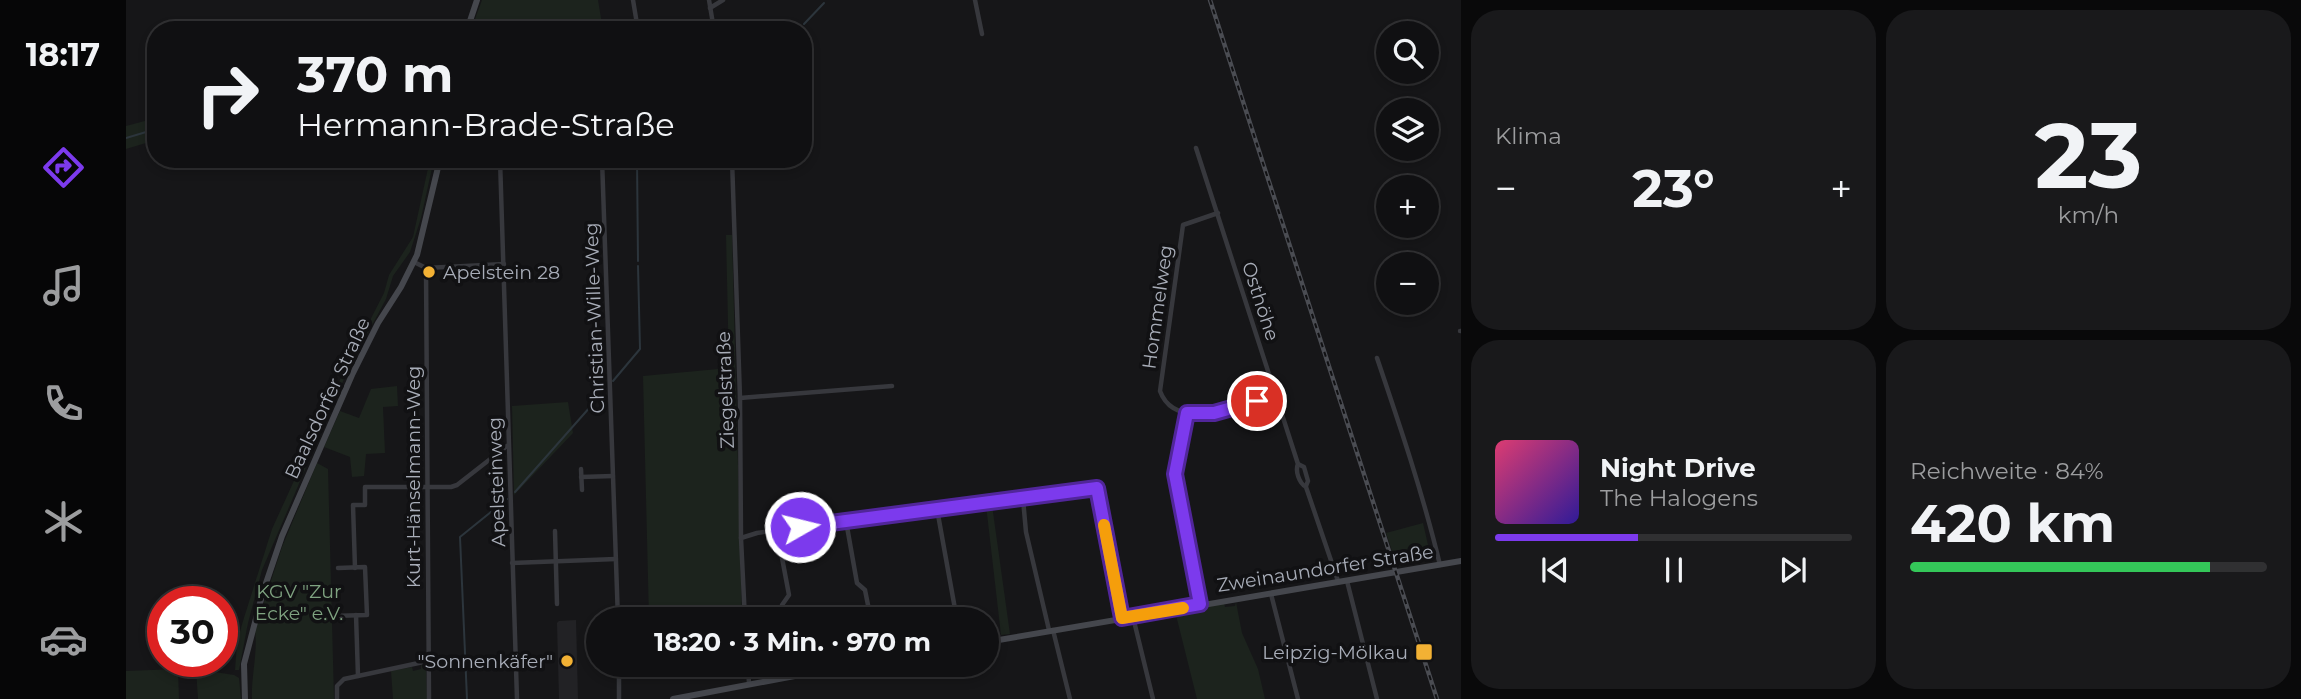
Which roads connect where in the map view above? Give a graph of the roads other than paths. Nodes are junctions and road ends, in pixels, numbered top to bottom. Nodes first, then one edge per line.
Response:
1 (477, 0) edge
2 (633, 0) edge
3 (709, 0) edge
4 (723, 0) edge
5 (975, 0) edge
6 (710, 8) junction
7 (470, 21) edge
8 (636, 21) edge
9 (712, 21) edge
10 (982, 34) dead end
11 (1196, 148) dead end
12 (438, 168) edge
13 (500, 168) edge
14 (602, 168) edge
15 (732, 168) edge
16 (1218, 213) junction
17 (414, 262) junction
18 (504, 264) junction
19 (426, 268) junction
20 (1377, 358) dead end
21 (892, 386) dead end
22 (1276, 395) junction
23 (740, 398) junction
24 (1187, 413) junction
25 (508, 446) junction
26 (581, 469) dead end
27 (613, 476) junction
28 (581, 477) junction
29 (428, 487) junction
30 (582, 490) dead end
31 (1023, 499) junction
32 (937, 509) junction
33 (846, 521) junction
34 (555, 531) dead end
35 (777, 531) junction
36 (741, 538) junction
37 (616, 559) junction
38 (556, 561) junction
39 (1461, 561) edge
40 (512, 562) junction
41 (1440, 565) junction
42 (338, 568) dead end
43 (355, 568) junction
44 (1347, 580) junction
45 (1338, 581) junction
46 (1271, 593) junction
47 (557, 604) dead end
48 (1200, 604) junction
49 (618, 607) edge
50 (744, 607) edge
51 (782, 607) edge
52 (868, 607) edge
53 (955, 607) edge
54 (356, 615) junction
55 (331, 616) dead end
56 (1133, 616) junction
57 (1122, 618) junction
58 (1051, 630) junction
59 (999, 640) edge
60 (428, 661) junction
61 (358, 676) junction
62 (619, 677) edge
63 (749, 677) edge
64 (784, 677) edge
65 (749, 684) junction
66 (698, 697) edge
67 (245, 699) edge
68 (337, 699) edge
69 (429, 699) edge
70 (517, 699) edge
71 (619, 699) edge
72 (673, 699) edge
73 (1070, 699) edge
74 (1153, 699) edge
75 (1298, 699) edge
76 (1377, 699) edge

1 - 7 street
2 - 8 street
3 - 6 street
4 - 6 street
5 - 10 street
6 - 9 street
11 - 16 street, Osthöhe
12 - 17 street, Baalsdorfer Straße
13 - 18 street, Apelsteinweg
14 - 27 street, Christian-Wille-Weg
15 - 23 street, Ziegelstraße
16 - 22 street, Osthöhe
16 - 24 street, Hommelweg
17 - 19 street
17 - 67 street, Baalsdorfer Straße
18 - 19 street
18 - 25 street, Apelsteinweg
19 - 29 street, Kurt-Hänselmann-Weg
20 - 41 street
21 - 23 street
22 - 24 street
22 - 45 street, Osthöhe
23 - 36 street, Ziegelstraße
24 - 48 street
25 - 29 street
25 - 40 street, Apelsteinweg
26 - 28 street
27 - 28 street
27 - 37 street, Christian-Wille-Weg
28 - 30 street
29 - 43 street
29 - 60 street, Kurt-Hänselmann-Weg
31 - 32 street
31 - 57 street
31 - 58 street
32 - 33 street
32 - 53 street
33 - 35 street
33 - 52 street
34 - 38 street
35 - 36 street
35 - 51 street
36 - 50 street, Ziegelstraße
37 - 38 street
37 - 49 street, Christian-Wille-Weg
38 - 40 street
38 - 47 street
39 - 41 street, Zweinaundorfer Straße
40 - 70 street, Apelsteinweg
41 - 44 street, Zweinaundorfer Straße
42 - 43 street
43 - 54 street
44 - 45 street, Zweinaundorfer Straße
44 - 76 street
45 - 46 street, Zweinaundorfer Straße
46 - 48 street, Zweinaundorfer Straße
46 - 75 street
48 - 56 street, Zweinaundorfer Straße
54 - 55 street
54 - 61 street
56 - 57 street, Zweinaundorfer Straße
56 - 74 street
57 - 58 street, Zweinaundorfer Straße
58 - 59 street, Zweinaundorfer Straße
58 - 73 street
60 - 61 street
60 - 69 street, Kurt-Hänselmann-Weg
61 - 68 street
62 - 71 street
63 - 65 street
64 - 65 street
65 - 66 street
66 - 72 street

